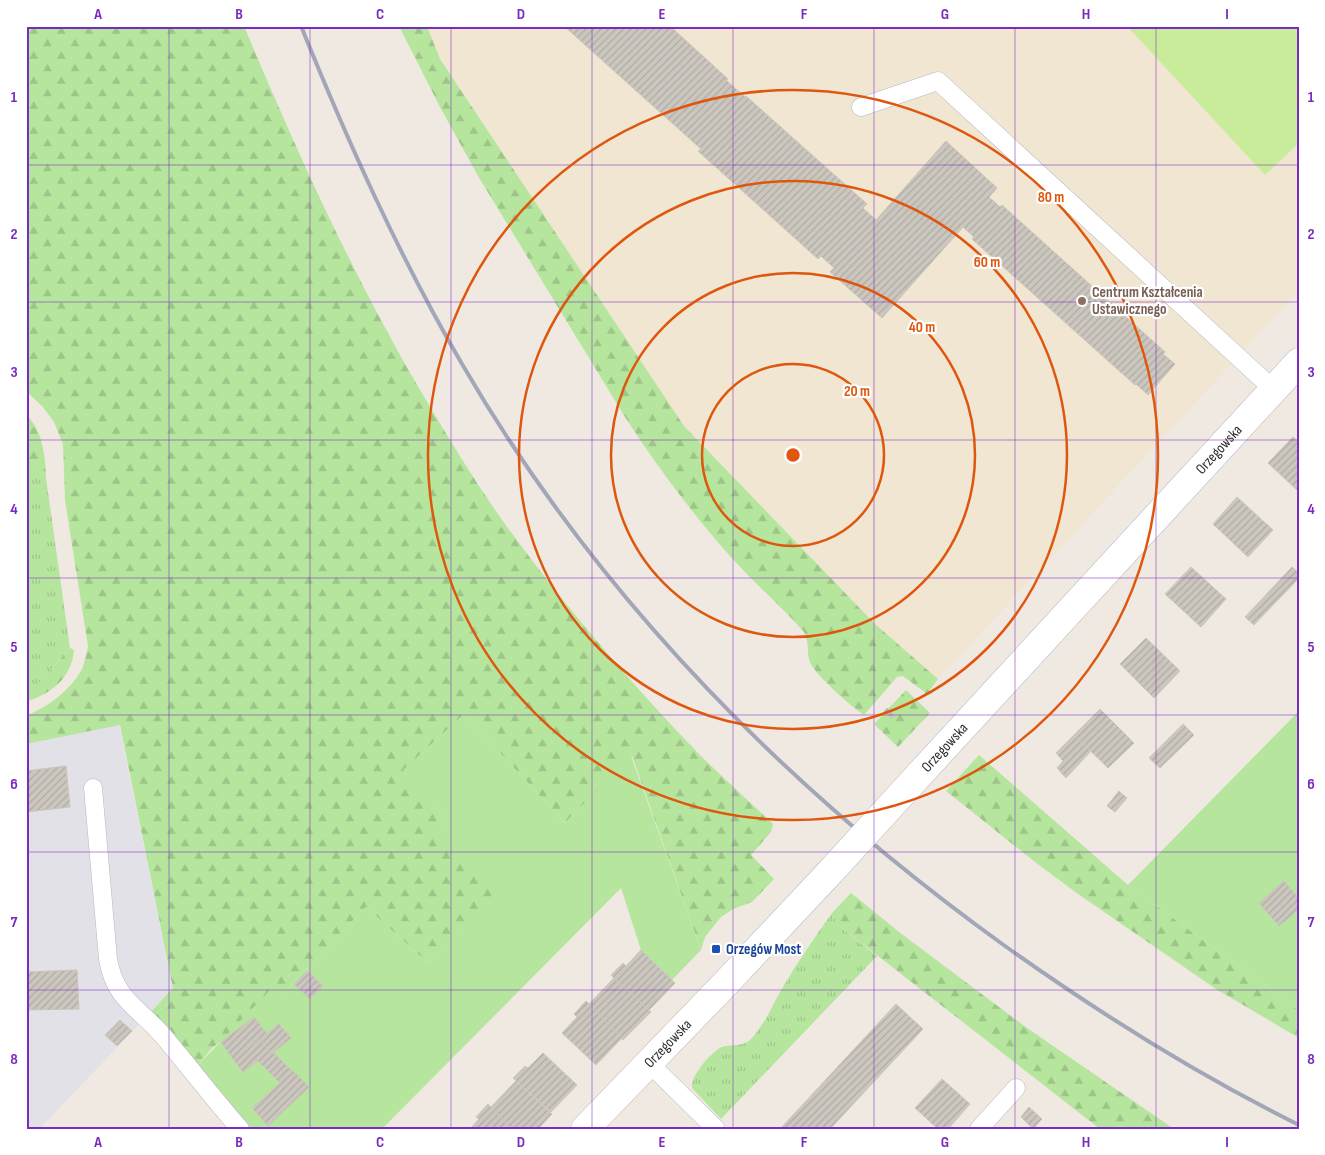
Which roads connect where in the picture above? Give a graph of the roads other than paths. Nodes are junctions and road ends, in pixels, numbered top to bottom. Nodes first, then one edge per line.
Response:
1 (861, 107) dead end
2 (1299, 362) edge
3 (1273, 389) junction
4 (93, 788) dead end
5 (649, 1062) junction
6 (1016, 1088) dead end
7 (240, 1129) edge
8 (585, 1129) edge
9 (716, 1129) edge
10 (979, 1129) edge

1 - 3 lane
2 - 3 street, Orzegowska
3 - 5 street, Orzegowska, bridge
4 - 7 lane
5 - 8 street, Orzegowska
5 - 9 lane
6 - 10 lane

